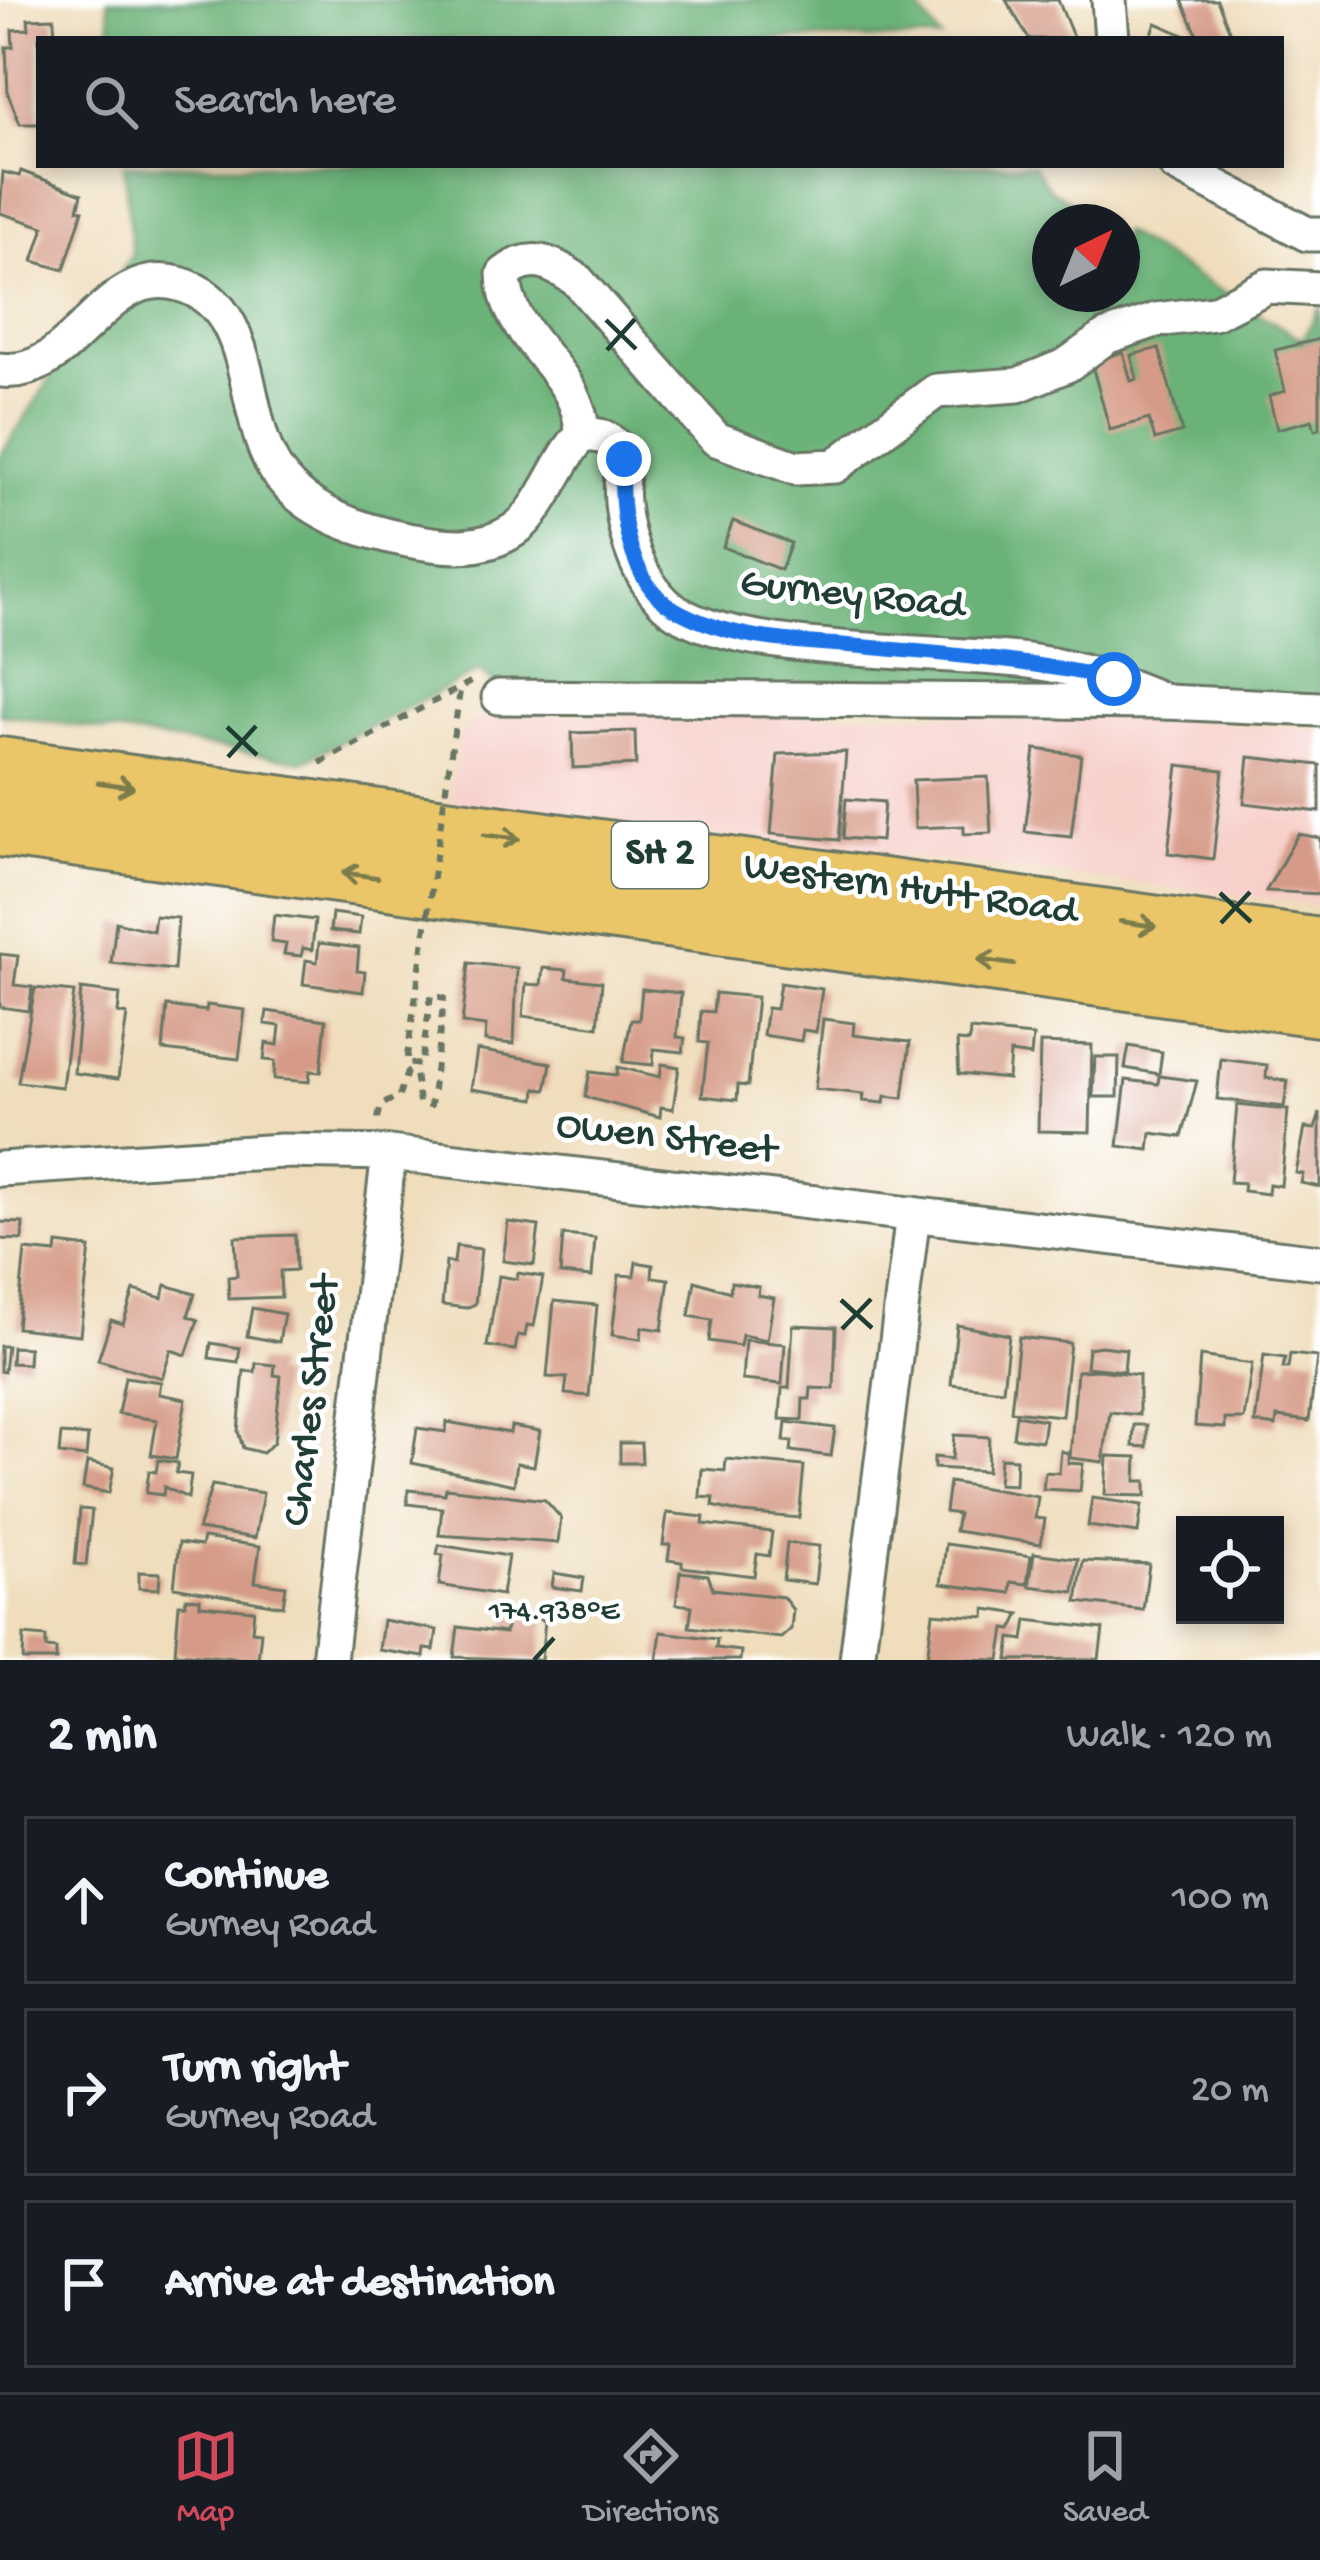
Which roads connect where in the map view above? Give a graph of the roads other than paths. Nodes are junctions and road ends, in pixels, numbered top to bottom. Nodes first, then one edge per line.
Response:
1 (1109, 0) edge
2 (1112, 36) edge
3 (1182, 168) edge
4 (1320, 234) edge
5 (1320, 289) edge
6 (0, 370) edge
7 (582, 435) junction
8 (499, 697) dead end
9 (1166, 702) junction
10 (1320, 710) edge
11 (0, 768) edge
12 (0, 826) edge
13 (1320, 949) edge
14 (1320, 1006) edge
15 (389, 1153) junction
16 (0, 1168) edge
17 (913, 1214) junction
18 (1320, 1262) edge
19 (329, 1660) edge
20 (856, 1660) edge

1 - 2 street
3 - 4 street
5 - 7 street
6 - 7 street
7 - 9 street, Gurney Road
8 - 9 street
9 - 10 street
11 -> 13 highway, Western Hutt Road / SH 2
14 -> 12 highway, Western Hutt Road / SH 2
15 - 16 street, Owen Street
15 - 17 street, Owen Street
15 - 19 street, Charles Street
17 - 18 street, Owen Street
17 - 20 street

